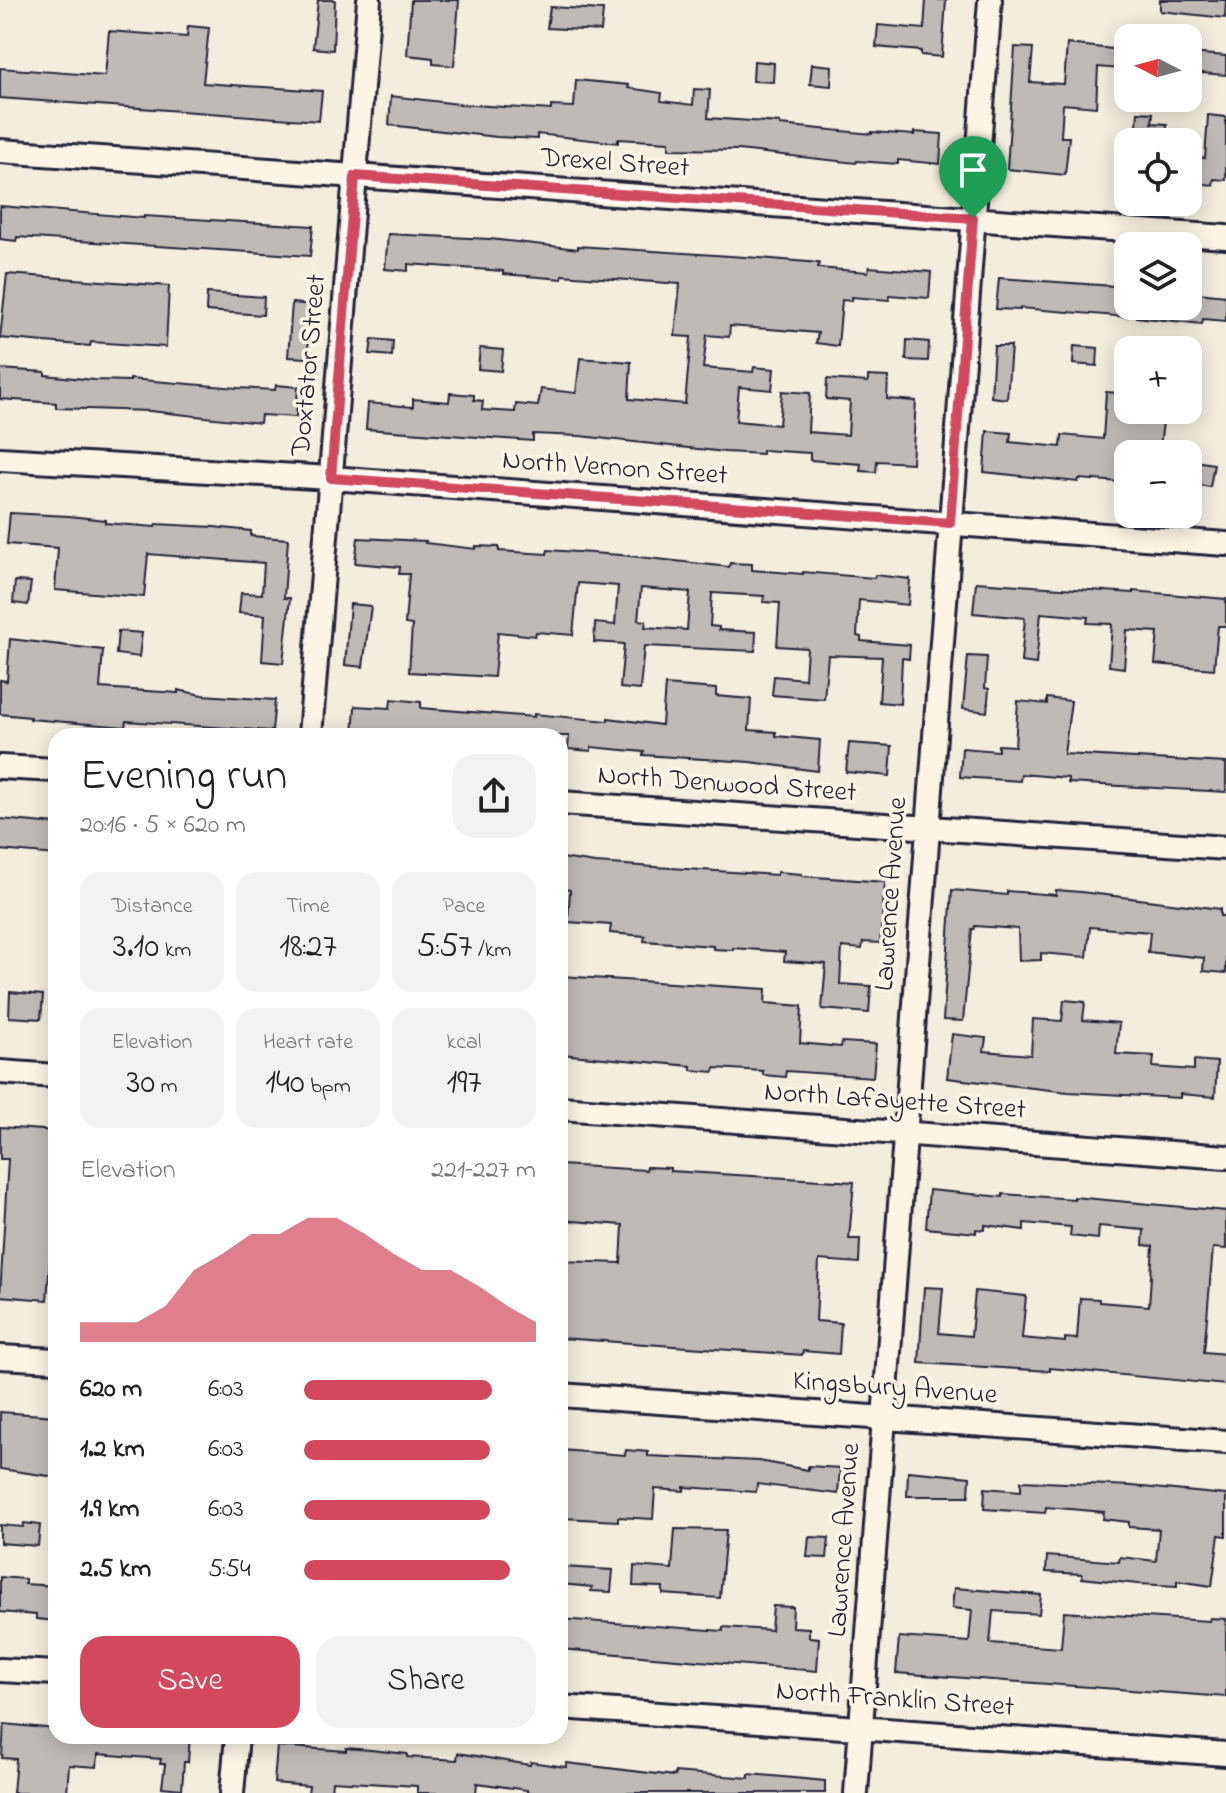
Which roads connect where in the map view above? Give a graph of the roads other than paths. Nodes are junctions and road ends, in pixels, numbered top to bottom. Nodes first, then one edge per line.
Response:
1 (369, 0) edge
2 (990, 0) edge
3 (0, 151) edge
4 (355, 176) junction
5 (973, 218) junction
6 (1226, 237) edge
7 (0, 459) edge
8 (331, 478) junction
9 (950, 523) junction
10 (1226, 544) edge
11 (311, 728) edge
12 (0, 767) edge
13 (48, 770) edge
14 (568, 804) edge
15 (926, 829) junction
16 (1226, 848) edge
17 (0, 1072) edge
18 (48, 1075) edge
19 (568, 1109) edge
20 (906, 1134) junction
21 (1226, 1157) edge
22 (0, 1357) edge
23 (48, 1360) edge
24 (568, 1396) edge
25 (884, 1419) junction
26 (1226, 1442) edge
27 (0, 1670) edge
28 (48, 1673) edge
29 (568, 1708) edge
30 (860, 1727) junction
31 (236, 1744) edge
32 (1226, 1754) edge
33 (232, 1793) edge
34 (856, 1793) edge

1 - 4 street, Doxtator Street
2 - 5 street, Lawrence Avenue
3 - 4 street, Drexel Street
4 - 5 street, Drexel Street
4 - 8 street, Doxtator Street
5 - 6 street, Drexel Street
5 - 9 street, Lawrence Avenue
7 - 8 street, North Vernon Street
8 - 9 street, North Vernon Street
8 - 11 street, Doxtator Street
9 - 10 street, North Vernon Street
9 - 15 street, Lawrence Avenue
12 - 13 street
14 - 15 street, North Denwood Street
15 - 16 street, North Denwood Street
15 - 20 street, Lawrence Avenue
17 - 18 street
19 - 20 street, North Lafayette Street
20 - 21 street, North Lafayette Street
20 - 25 street, Lawrence Avenue
22 - 23 street
24 - 25 street, Kingsbury Avenue
25 - 26 street, Kingsbury Avenue
25 - 30 street, Lawrence Avenue
27 - 28 street
29 - 30 street, North Franklin Street
30 - 32 street, North Franklin Street
30 - 34 street, Lawrence Avenue
31 - 33 street

